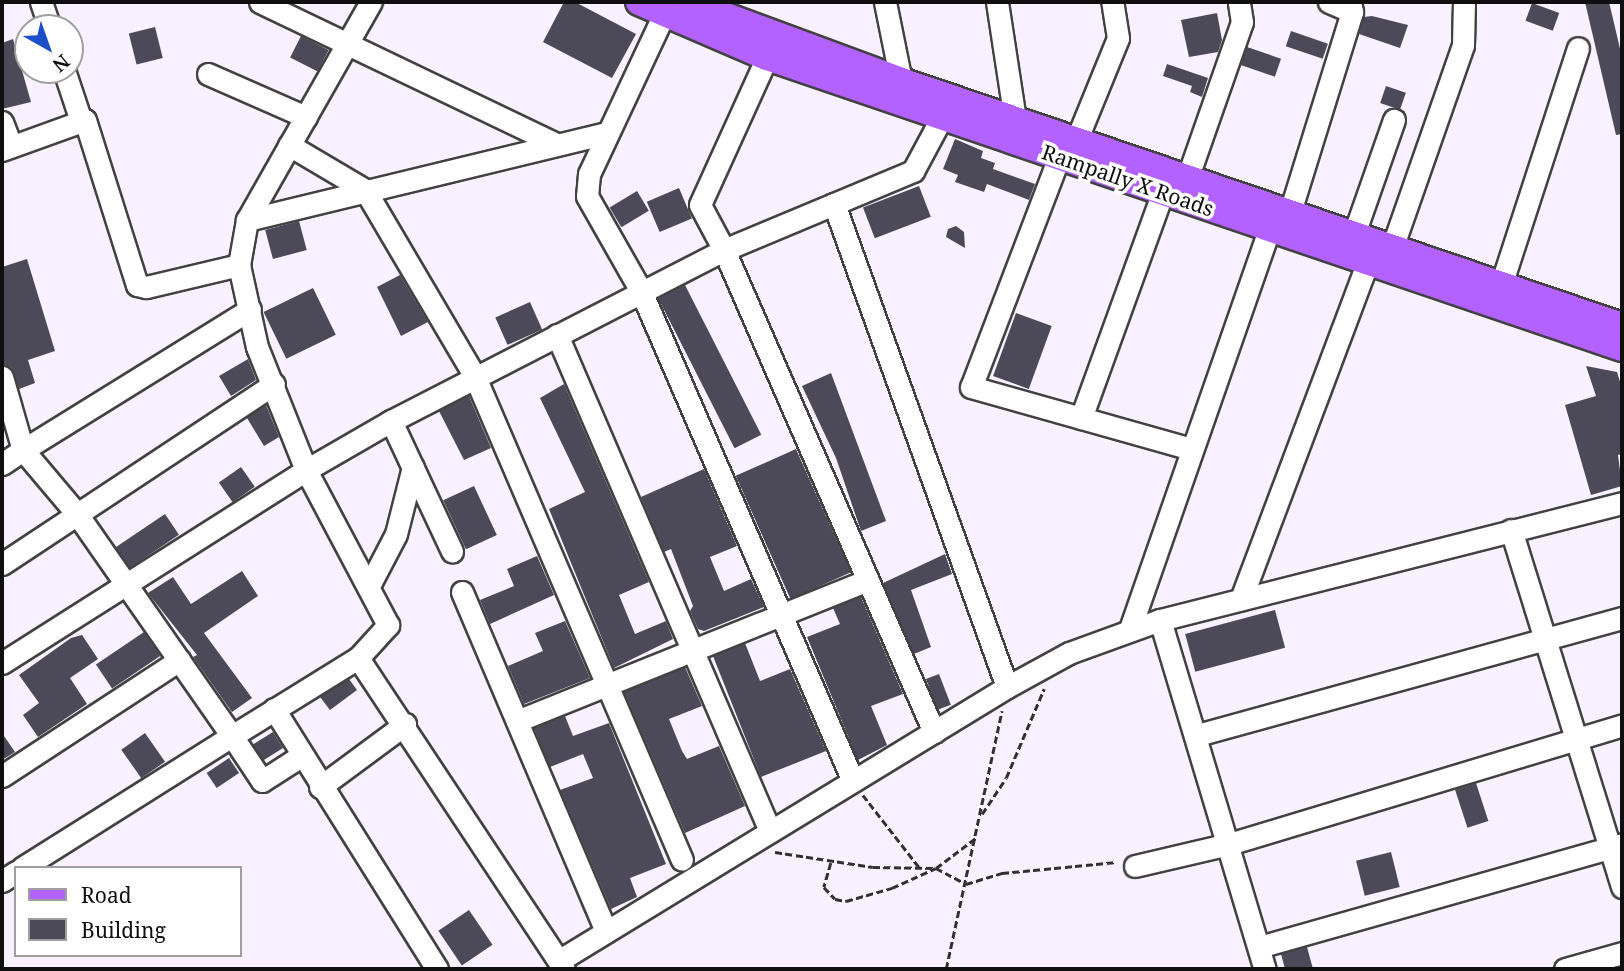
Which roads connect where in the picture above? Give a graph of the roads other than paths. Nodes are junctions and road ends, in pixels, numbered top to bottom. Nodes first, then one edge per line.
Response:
1 (260, 2) edge
2 (370, 2) edge
3 (639, 2) edge
4 (886, 2) edge
5 (996, 2) edge
6 (1112, 2) edge
7 (1239, 2) edge
8 (1329, 2) edge
9 (1464, 2) edge
10 (699, 4) edge
11 (1351, 7) edge
12 (664, 14) junction
13 (349, 41) junction
14 (1578, 48) dead end
15 (767, 57) junction
16 (208, 74) dead end
17 (901, 81) junction
18 (69, 84) edge
19 (306, 117) junction
20 (942, 117) junction
21 (1015, 120) junction
22 (1394, 120) dead end
23 (81, 121) junction
24 (2, 122) edge
25 (606, 133) junction
26 (554, 143) junction
27 (289, 145) junction
28 (6, 148) edge
29 (1067, 149) junction
30 (1187, 179) junction
31 (365, 190) junction
32 (1163, 192) junction
33 (834, 204) junction
34 (247, 220) junction
35 (1280, 220) junction
36 (1354, 234) junction
37 (1392, 248) junction
38 (724, 250) junction
39 (1368, 262) junction
40 (239, 265) junction
41 (1502, 285) junction
42 (641, 291) junction
43 (250, 309) junction
44 (1622, 326) edge
45 (557, 335) junction
46 (1622, 348) edge
47 (2, 377) edge
48 (475, 377) junction
49 (274, 384) junction
50 (1081, 418) junction
51 (391, 421) junction
52 (1191, 449) junction
53 (23, 450) junction
54 (2, 464) edge
55 (413, 467) junction
56 (306, 470) junction
57 (1622, 503) edge
58 (77, 514) junction
59 (1511, 530) junction
60 (452, 551) dead end
61 (2, 564) edge
62 (867, 580) junction
63 (370, 584) junction
64 (125, 585) junction
65 (462, 592) dead end
66 (1241, 598) junction
67 (781, 615) junction
68 (1622, 618) edge
69 (1160, 620) junction
70 (1130, 629) junction
71 (1545, 637) junction
72 (693, 650) junction
73 (358, 657) junction
74 (178, 660) junction
75 (2, 663) edge
76 (607, 685) junction
77 (1007, 687) junction
78 (274, 709) junction
79 (517, 721) junction
80 (405, 724) junction
81 (1622, 724) edge
82 (934, 732) junction
83 (1197, 735) junction
84 (232, 736) junction
85 (1578, 738) junction
86 (302, 756) junction
87 (2, 776) edge
88 (853, 781) junction
89 (320, 787) junction
90 (771, 841) junction
91 (1229, 844) junction
92 (1616, 846) edge
93 (682, 860) dead end
94 (25, 866) edge
95 (1135, 866) road end
96 (1622, 887) edge
97 (606, 932) junction
98 (1259, 947) junction
99 (1622, 953) edge
100 (562, 965) edge
101 (437, 969) edge
102 (1265, 969) edge
103 (1565, 969) edge

1 - 13 street
2 - 13 street
3 - 12 main road, Rampally X Roads
4 - 17 street
5 - 21 street
6 - 29 street
7 - 30 street
8 - 11 street
9 - 37 street
10 - 17 main road
11 - 35 street
12 - 15 main road, Rampally X Roads
12 - 25 street
13 - 19 street
13 - 26 street
14 - 41 street
15 - 20 main road, Rampally X Roads
15 - 38 street
16 - 19 street
17 - 21 main road
18 - 23 street
19 - 27 street
20 - 29 main road, Rampally X Roads
20 - 33 street
21 - 29 main road
22 - 36 street
23 - 28 street
23 - 40 street
24 - 28 street
25 - 26 street
25 - 42 street
26 - 31 street
27 - 31 street
27 - 34 street
29 - 30 main road
29 - 32 main road, Rampally X Roads
29 - 50 street
30 - 35 main road
31 - 34 street
31 - 48 street
32 - 35 main road, Rampally X Roads
32 - 50 street
33 - 38 street
33 - 77 street
34 - 40 street
35 - 36 main road
35 - 39 main road, Rampally X Roads
35 - 52 street
36 - 37 main road
37 - 41 main road
38 - 42 street
38 - 62 street
39 - 46 main road, Rampally X Roads
39 - 66 street
40 - 43 street
41 - 44 main road
42 - 45 street
42 - 67 street
43 - 49 street
43 - 53 street
45 - 48 street
45 - 72 street
47 - 53 street
48 - 51 street
48 - 76 street
49 - 56 street
49 - 58 street
50 - 52 street
51 - 55 street
51 - 56 street
52 - 70 street
53 - 54 street
53 - 58 street
55 - 60 street
55 - 63 street
56 - 63 street
56 - 64 street
57 - 59 street
58 - 61 street
58 - 64 street
59 - 66 street
59 - 71 street
62 - 67 street
62 - 82 street
63 - 73 street
64 - 74 street
64 - 75 street
65 - 79 street
66 - 69 street
67 - 72 street
67 - 88 street
68 - 71 street
69 - 70 street
69 - 83 street
70 - 77 street
71 - 83 street
71 - 85 street
72 - 76 street
72 - 90 street
73 - 78 street
73 - 80 street
74 - 84 street
74 - 87 street
76 - 79 street
76 - 93 street
77 - 82 street
78 - 84 street
78 - 86 street
79 - 97 street
80 - 89 street
80 - 100 street
81 - 85 street
82 - 88 street
83 - 91 street
84 - 86 street
84 - 94 street
85 - 91 street
85 - 92 street
86 - 89 street
88 - 90 street
89 - 101 street
90 - 97 street
91 - 95 street
91 - 98 street
92 - 96 street
92 - 98 street
97 - 100 street
98 - 102 street
99 - 103 street

